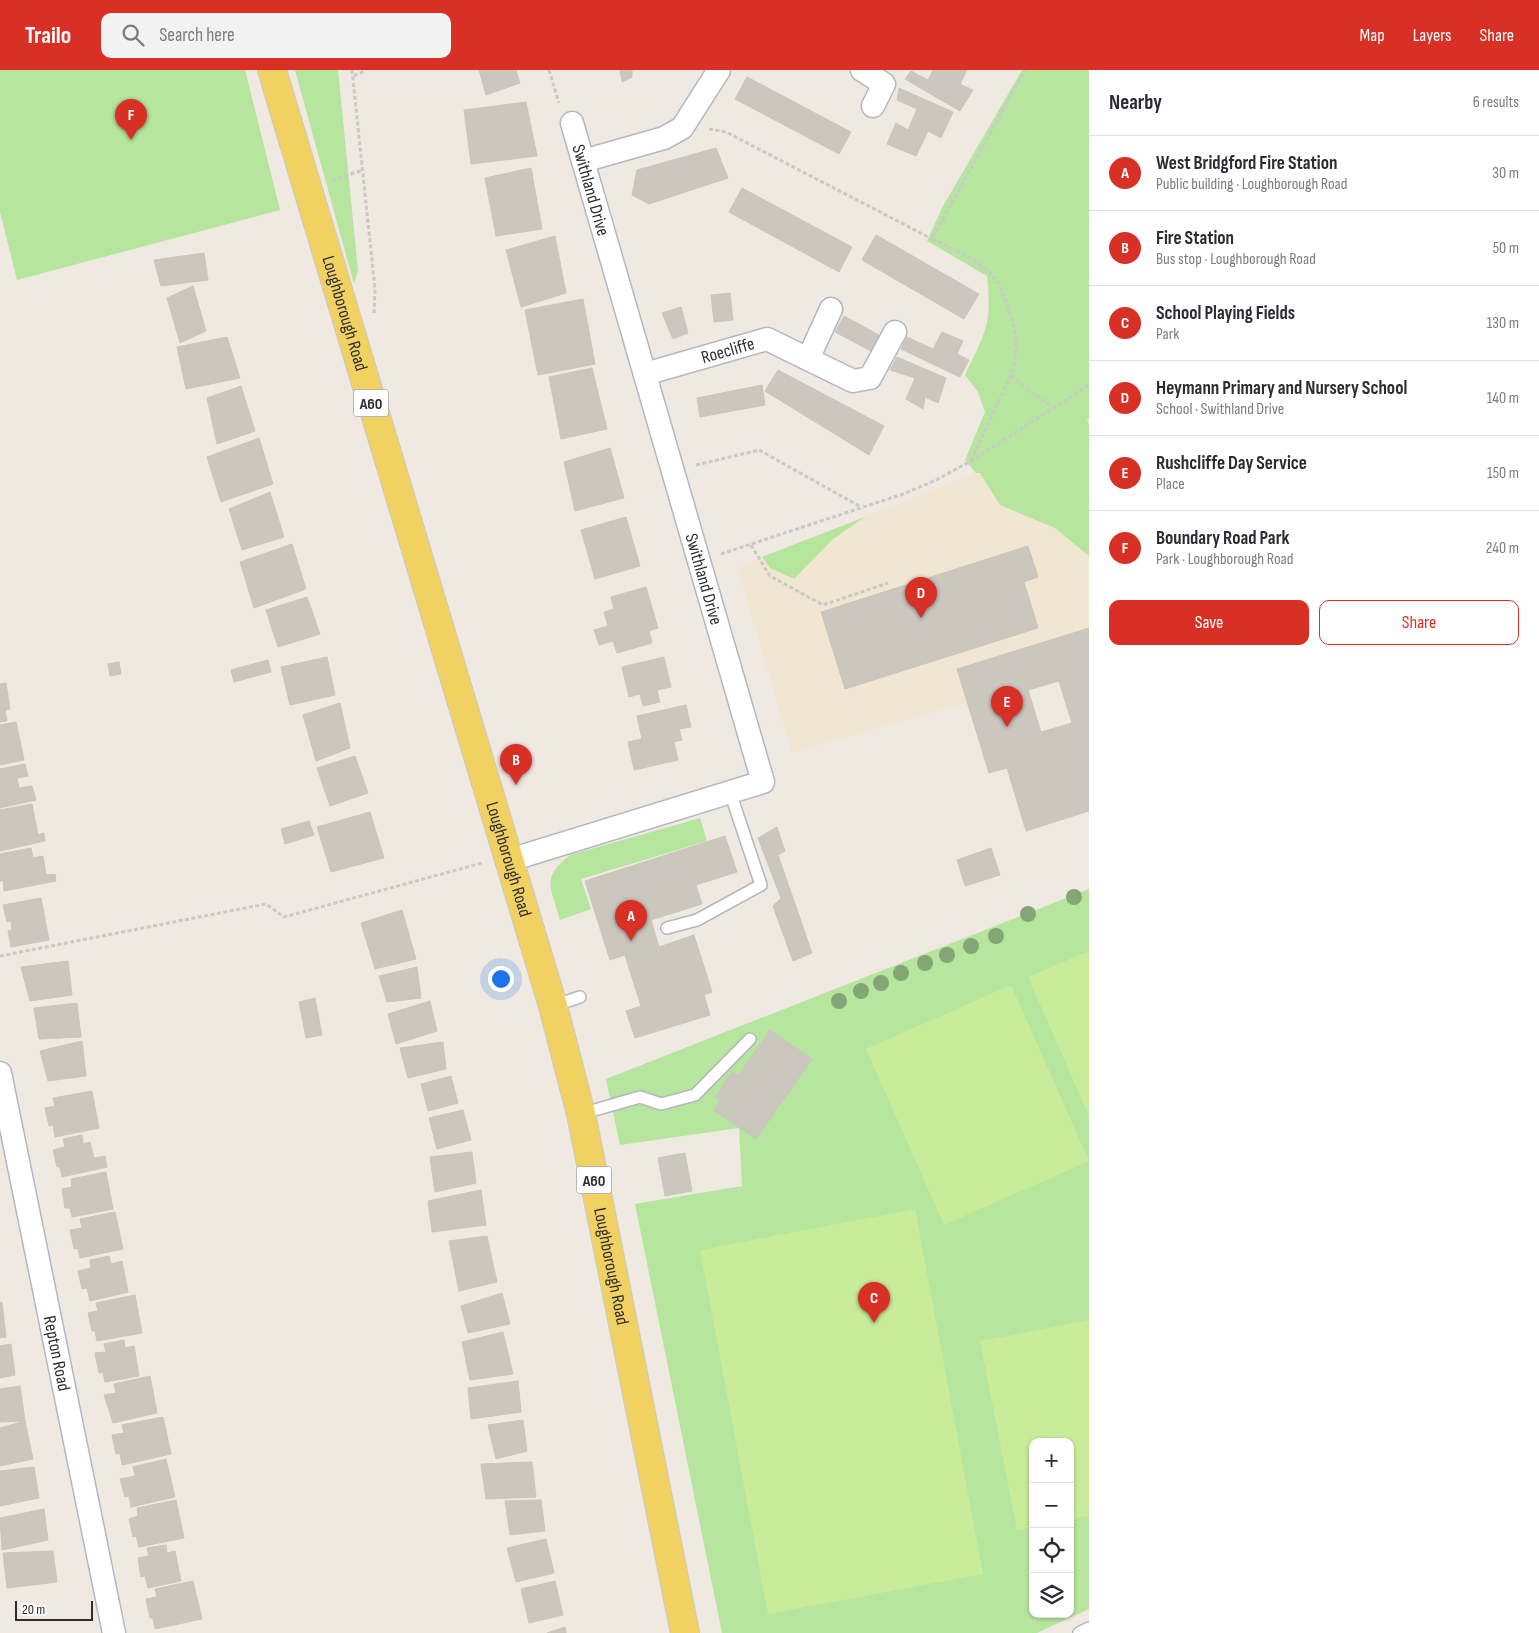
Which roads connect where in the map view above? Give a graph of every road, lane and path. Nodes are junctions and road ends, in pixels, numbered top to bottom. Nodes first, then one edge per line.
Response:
1 (272, 70) edge
2 (352, 70) edge
3 (366, 70) edge
4 (549, 70) edge
5 (719, 70) edge
6 (862, 70) edge
7 (1025, 70) edge
8 (354, 76) junction
9 (873, 106) dead end
10 (572, 123) joint
11 (686, 124) junction
12 (583, 161) junction
13 (932, 239) junction
14 (831, 309) dead end
15 (374, 317) dead end
16 (895, 332) dead end
17 (808, 358) junction
18 (645, 374) junction
19 (1012, 374) junction
20 (1089, 385) edge
21 (1053, 407) junction
22 (971, 461) junction
23 (673, 471) junction
24 (861, 507) junction
25 (751, 545) junction
26 (699, 560) junction
27 (888, 583) dead end
28 (730, 792) junction
29 (498, 866) junction
30 (666, 928) dead end
31 (0, 956) edge
32 (580, 997) dead end
33 (553, 1006) junction
34 (750, 1039) dead end
35 (0, 1073) edge
36 (581, 1114) junction
37 (1089, 1628) edge
38 (114, 1633) edge
39 (685, 1633) edge
40 (1079, 1633) edge

1 - 29 main road, Loughborough Road / A60
2 - 8 path
3 - 8 path
4 - 10 path
5 - 11 street
6 - 9 street
7 - 13 path
8 - 15 path
10 - 12 street, Swithland Drive
11 - 12 street
11 - 13 path
12 - 18 street, Swithland Drive
13 - 19 path
14 - 17 street
16 - 17 street, Roecliffe
17 - 18 street, Roecliffe
18 - 23 street, Swithland Drive
19 - 21 path
19 - 22 path
20 - 21 path
21 - 22 path
22 - 24 path
23 - 24 path
23 - 26 street, Swithland Drive
24 - 25 path
25 - 26 path
25 - 27 path
26 - 28 street, Swithland Drive
28 - 29 street, Swithland Drive
28 - 30 lane
29 - 31 path
29 - 33 main road, Loughborough Road / A60
32 - 33 lane
33 - 36 main road, Loughborough Road / A60
34 - 36 lane
35 - 38 street, Repton Road
36 - 39 main road, Loughborough Road / A60
37 - 40 lane

